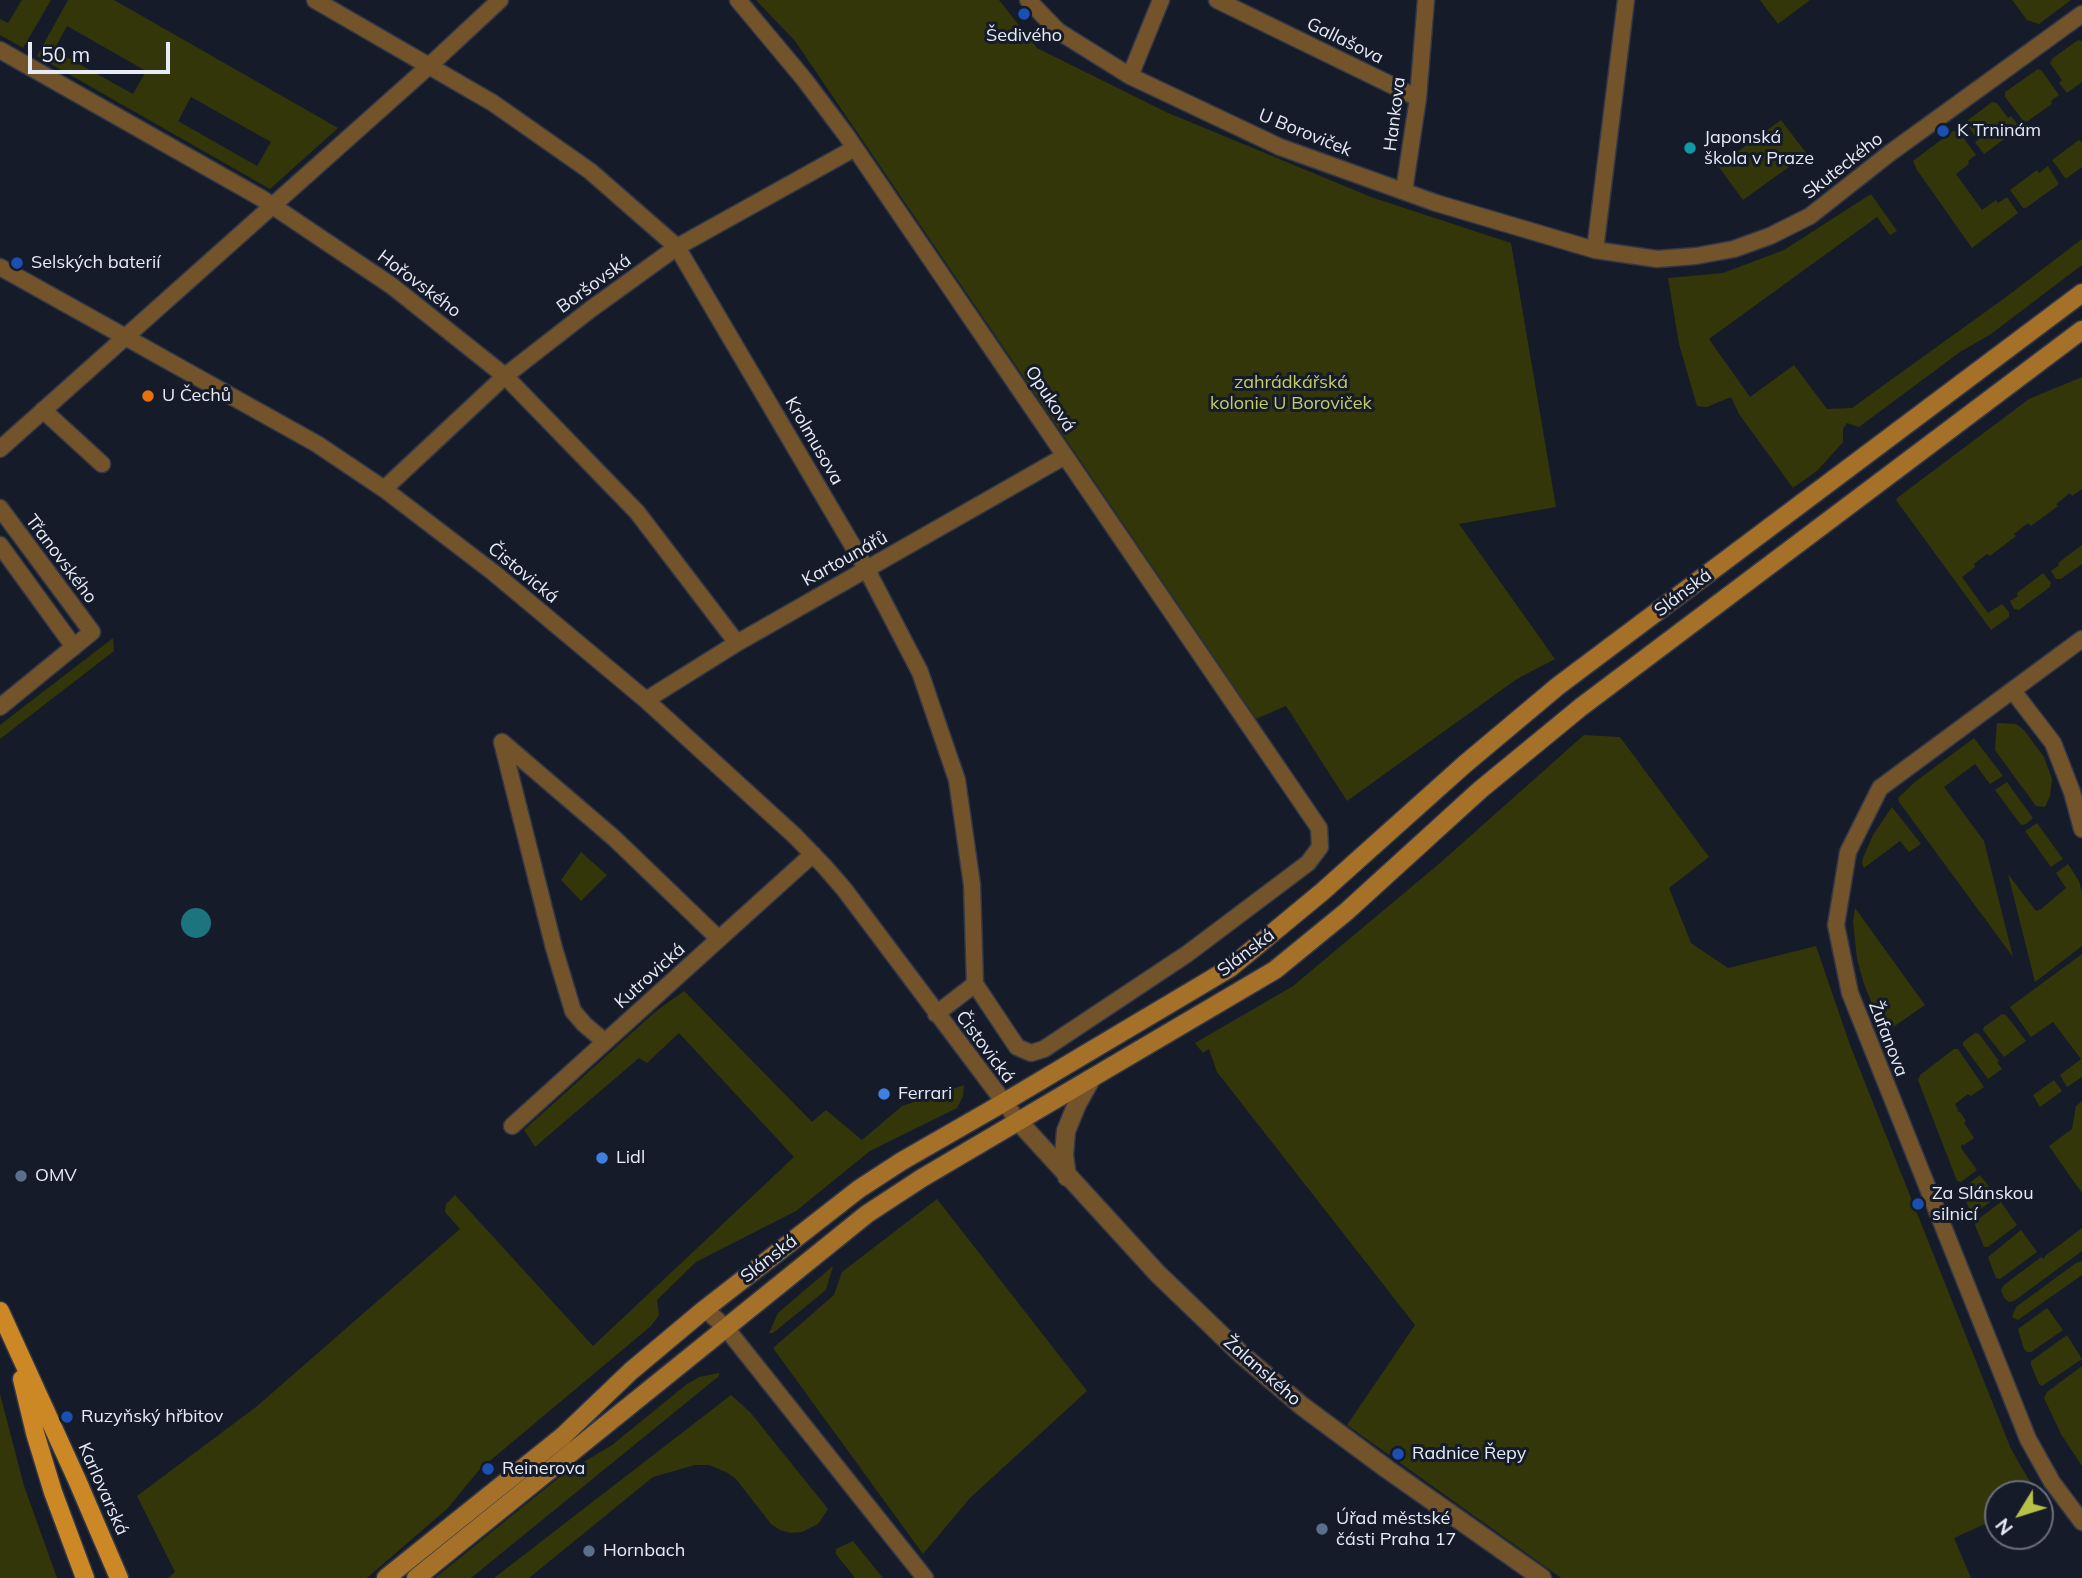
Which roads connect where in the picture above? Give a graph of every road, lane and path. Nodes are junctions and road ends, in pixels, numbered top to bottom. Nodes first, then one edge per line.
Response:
1 (315, 0) edge
2 (500, 0) edge
3 (738, 0) edge
4 (1028, 0) edge
5 (1161, 0) edge
6 (1217, 0) edge
7 (1426, 0) edge
8 (1626, 0) edge
9 (2082, 14) edge
10 (0, 50) edge
11 (429, 66) junction
12 (1130, 76) junction
13 (1418, 98) junction
14 (855, 148) junction
15 (1404, 191) junction
16 (273, 206) junction
17 (677, 247) junction
18 (1595, 250) junction
19 (0, 267) edge
20 (2082, 293) edge
21 (2082, 330) edge
22 (125, 337) junction
23 (506, 376) junction
24 (43, 410) junction
25 (0, 449) edge
26 (1065, 456) junction
27 (102, 464) dead end
28 (384, 489) junction
29 (0, 508) edge
30 (0, 545) edge
31 (867, 570) junction
32 (2082, 639) edge
33 (737, 643) junction
34 (74, 647) junction
35 (2012, 691) junction
36 (646, 700) junction
37 (0, 707) edge
38 (1319, 828) joint
39 (2082, 829) edge
40 (813, 854) junction
41 (719, 939) junction
42 (975, 984) junction
43 (936, 1014) junction
44 (605, 1042) junction
45 (1091, 1079) junction
46 (1003, 1103) junction
47 (1019, 1122) junction
48 (512, 1126) dead end
49 (1067, 1177) junction
50 (705, 1309) junction
51 (0, 1311) edge
52 (726, 1328) junction
53 (13, 1342) junction
54 (2082, 1522) edge
55 (85, 1578) edge
56 (119, 1578) edge
57 (386, 1578) edge
58 (416, 1578) edge
59 (925, 1578) edge
60 (1542, 1578) edge

1 - 11 street, Krolmusova
2 - 11 street
3 - 14 street, Opuková
4 - 12 street, U Boroviček
5 - 12 street
6 - 13 street, Gallašova
7 - 13 street, Hankova
8 - 18 street
9 - 18 street, Skuteckého
10 - 16 street, Hořovského
11 - 16 street
11 - 17 street, Krolmusova
12 - 15 street, U Boroviček
13 - 15 street, Hankova
14 - 17 street, Boršovská
14 - 26 street, Opuková
15 - 18 street, U Boroviček
16 - 22 street
16 - 23 street, Hořovského
17 - 23 street, Boršovská
17 - 31 street, Krolmusova
19 - 22 street, Čistovická
20 - 46 main road, Slánská
21 - 45 main road, Slánská
22 - 24 street
22 - 28 street, Čistovická
23 - 28 street, Boršovská
23 - 33 street, Hořovského
24 - 25 street
24 - 27 street
26 - 31 street, Kartounářů
26 - 38 street, Opuková
28 - 36 street, Čistovická
29 - 34 street, Třanovského
30 - 34 street
31 - 33 street, Kartounářů
31 - 42 street, Krolmusova
32 - 35 street, Žufanova
33 - 36 street, Kartounářů
34 - 37 street
35 - 39 street
35 - 54 street, Žufanova
36 - 40 street, Čistovická
38 - 42 street, Slánská
40 - 41 street, Kutrovická
40 - 43 street, Čistovická
41 - 44 street, Kutrovická
41 - 44 street
42 - 43 street, Čistovická
43 - 46 street, Čistovická
44 - 48 street, Kutrovická
45 - 47 main road, Slánská
45 - 49 street
46 - 47 street, Čistovická
46 - 50 main road, Slánská
47 - 49 street, Žalanského
47 - 52 main road, Slánská
49 - 60 street, Žalanského
50 - 52 street
50 - 57 main road, Slánská
51 - 53 main road, Karlovarská
52 - 58 main road, Slánská
52 - 59 street
53 - 55 main road, Karlovarská
53 - 56 main road, Karlovarská

